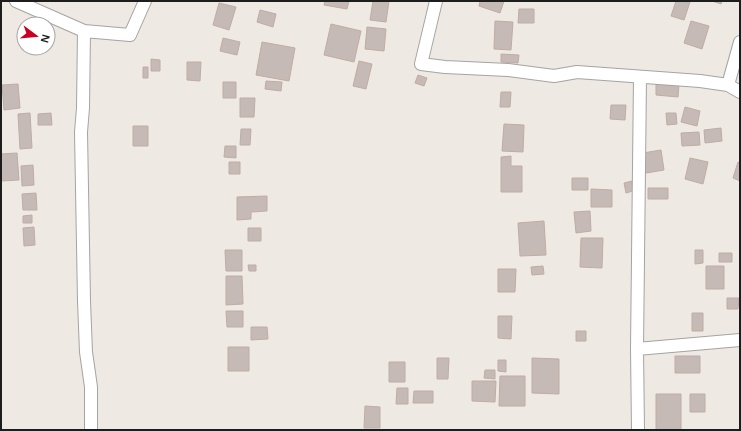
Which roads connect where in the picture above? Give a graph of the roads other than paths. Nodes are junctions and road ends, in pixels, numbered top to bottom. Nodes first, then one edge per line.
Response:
1 (16, 1) edge
2 (145, 1) edge
3 (436, 1) edge
4 (84, 31) junction
5 (740, 42) edge
6 (640, 77) junction
7 (728, 85) junction
8 (740, 92) edge
9 (740, 340) edge
10 (637, 349) junction
11 (91, 430) edge
12 (638, 430) edge

1 - 4 street
2 - 4 street
3 - 6 street
4 - 11 street
5 - 7 street
6 - 7 street
6 - 10 street
7 - 8 street
9 - 10 street
10 - 12 street

